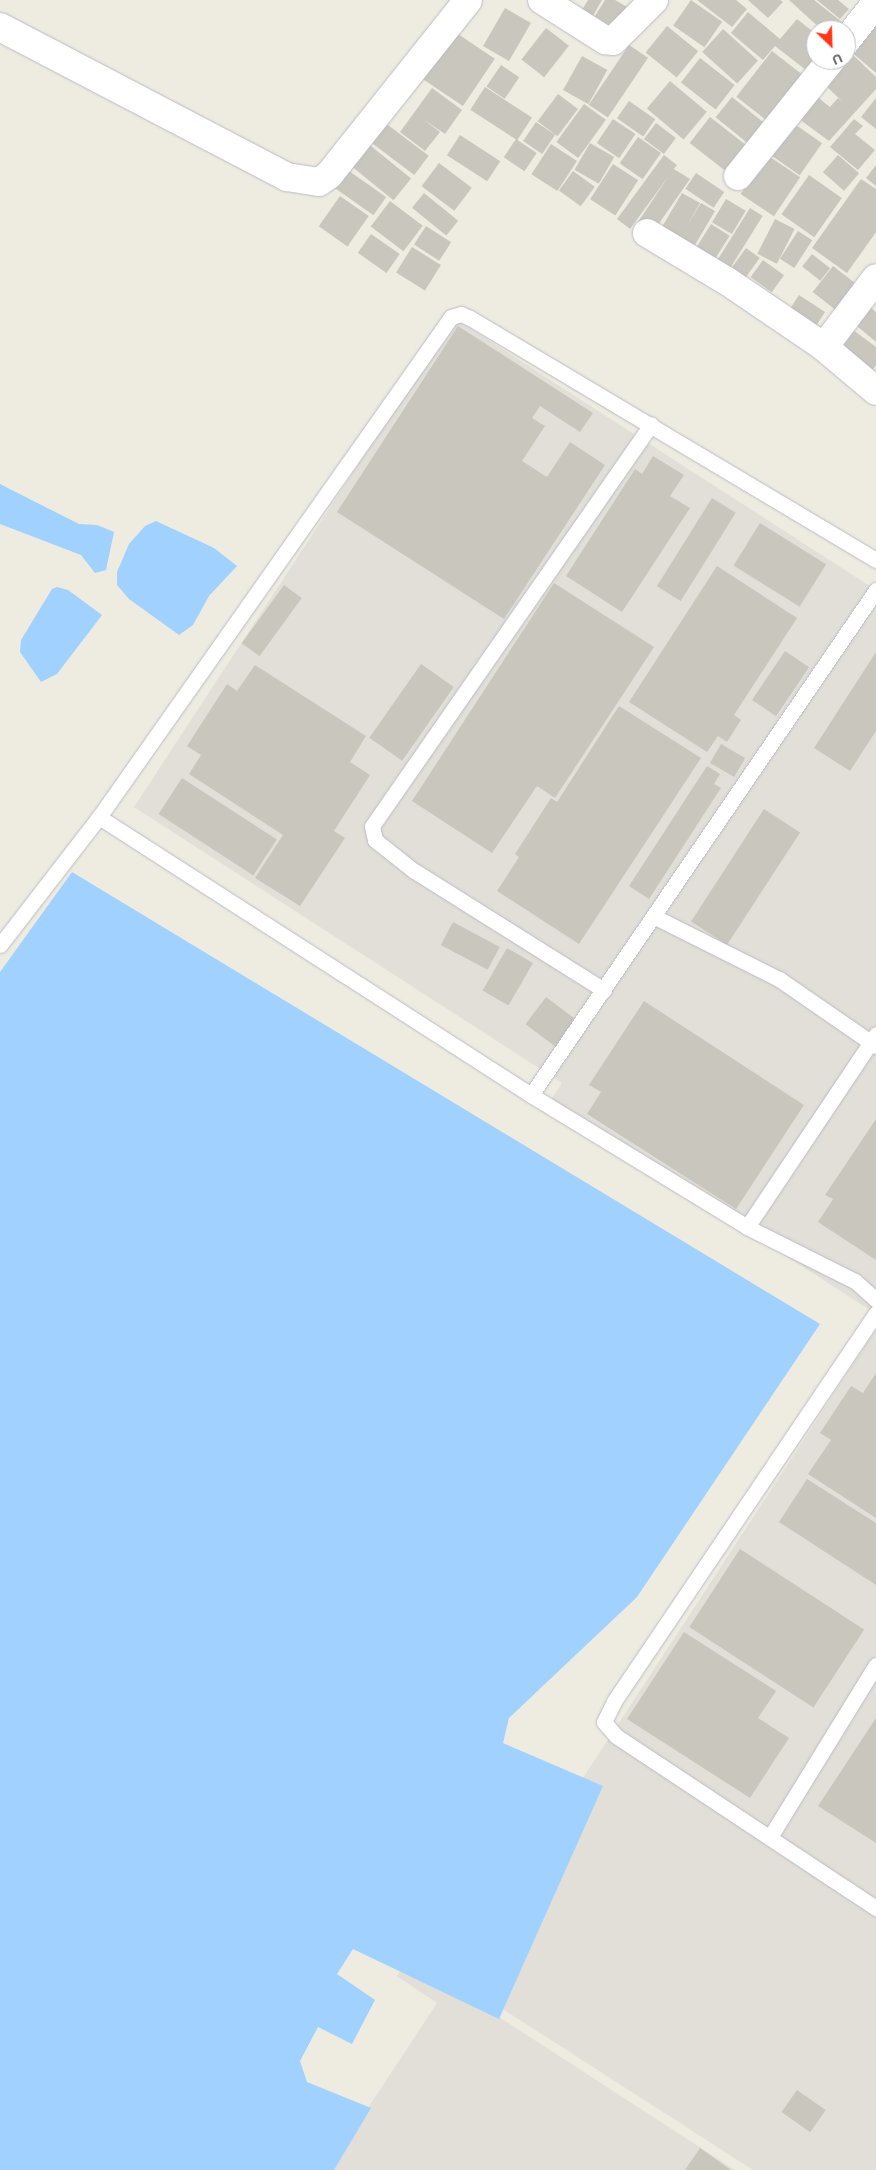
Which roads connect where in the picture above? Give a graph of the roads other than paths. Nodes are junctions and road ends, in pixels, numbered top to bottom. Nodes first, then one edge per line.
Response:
1 (468, 0) edge
2 (542, 0) edge
3 (654, 0) edge
4 (876, 3) edge
5 (0, 27) edge
6 (856, 28) edge
7 (823, 70) edge
8 (738, 176) dead end
9 (647, 233) dead end
10 (876, 278) edge
11 (824, 347) junction
12 (876, 392) edge
13 (651, 425) junction
14 (876, 560) edge
15 (876, 590) edge
16 (99, 817) junction
17 (655, 917) junction
18 (0, 945) edge
19 (604, 990) junction
20 (874, 1041) edge
21 (531, 1095) junction
22 (748, 1227) junction
23 (876, 1300) edge
24 (876, 1313) edge
25 (876, 1665) edge
26 (770, 1836) junction
27 (876, 1908) edge

1 - 5 street
2 - 3 street
4 - 6 street
7 - 8 street
9 - 11 street
10 - 11 street
11 - 12 street
13 - 14 lane
13 - 16 lane
13 - 19 lane
15 - 17 lane
16 - 18 lane
16 - 21 lane
17 - 19 lane
17 - 20 lane
19 - 21 lane
20 - 22 lane
21 - 22 lane
22 - 23 lane
24 - 26 lane
25 - 26 lane
26 - 27 lane

